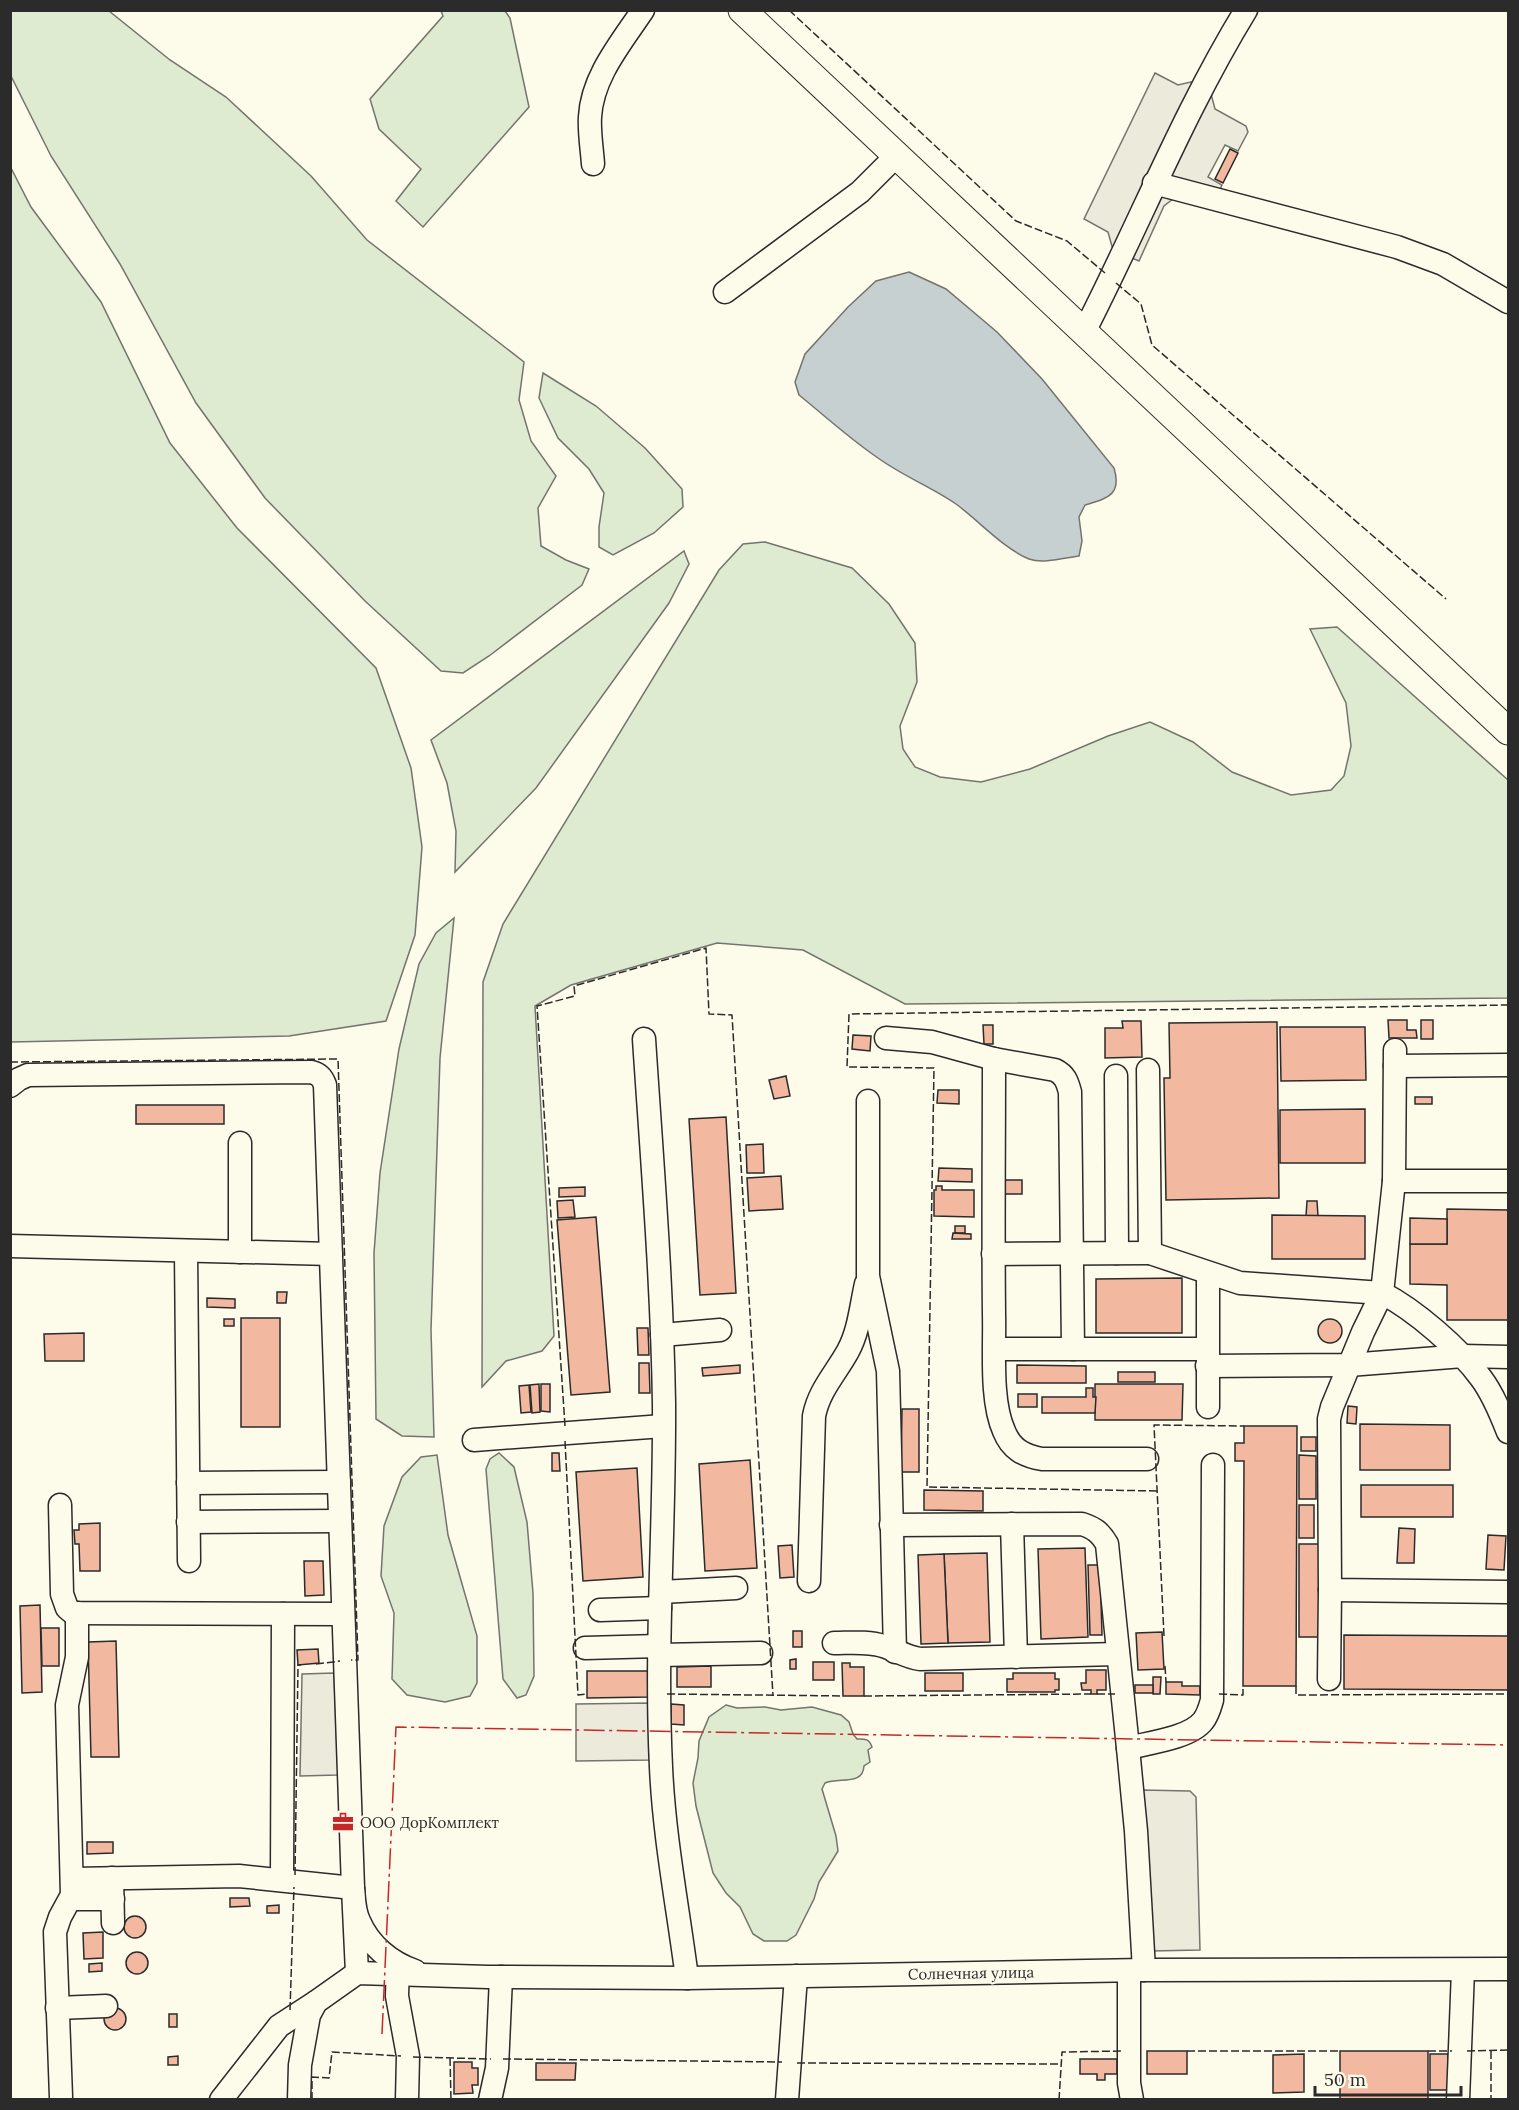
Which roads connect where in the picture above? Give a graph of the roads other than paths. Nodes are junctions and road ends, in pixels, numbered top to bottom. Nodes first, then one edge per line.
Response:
1 (643, 10) edge
2 (742, 10) edge
3 (1246, 10) edge
4 (896, 156) junction
5 (593, 164) dead end
6 (1154, 183) junction
7 (725, 292) dead end
8 (1509, 302) edge
9 (1084, 332) junction
10 (1509, 730) edge
11 (886, 1038) dead end
12 (644, 1039) dead end
13 (994, 1059) junction
14 (1509, 1065) edge
15 (1148, 1070) dead end
16 (1116, 1076) dead end
17 (10, 1086) edge
18 (868, 1101) dead end
19 (240, 1143) dead end
20 (1394, 1181) junction
21 (1509, 1181) edge
22 (10, 1246) edge
23 (186, 1251) junction
24 (240, 1252) junction
25 (1072, 1253) junction
26 (1117, 1253) junction
27 (1150, 1253) junction
28 (331, 1254) junction
29 (993, 1254) junction
30 (1208, 1274) junction
31 (868, 1276) junction
32 (1382, 1293) junction
33 (720, 1330) dead end
34 (662, 1335) junction
35 (1073, 1349) junction
36 (994, 1350) junction
37 (1463, 1356) junction
38 (1207, 1357) junction
39 (1509, 1357) edge
40 (1349, 1365) junction
41 (1208, 1407) dead end
42 (663, 1426) junction
43 (1509, 1432) edge
44 (474, 1440) dead end
45 (1147, 1459) dead end
46 (1213, 1466) dead end
47 (339, 1482) junction
48 (188, 1484) junction
49 (60, 1505) dead end
50 (340, 1521) junction
51 (188, 1522) junction
52 (1012, 1524) junction
53 (891, 1525) junction
54 (189, 1561) dead end
55 (808, 1581) dead end
56 (736, 1588) dead end
57 (1330, 1590) junction
58 (1509, 1592) edge
59 (660, 1600) junction
60 (600, 1610) dead end
61 (77, 1614) junction
62 (283, 1614) junction
63 (343, 1614) junction
64 (834, 1643) dead end
65 (585, 1648) dead end
66 (659, 1651) junction
67 (895, 1652) junction
68 (761, 1653) dead end
69 (1118, 1654) junction
70 (1016, 1657) junction
71 (1329, 1679) dead end
72 (1128, 1748) junction
73 (282, 1880) junction
74 (112, 1888) junction
75 (352, 1888) junction
76 (72, 1889) junction
77 (113, 1923) dead end
78 (398, 1969) junction
79 (1509, 1969) edge
80 (1136, 1970) junction
81 (1463, 1970) junction
82 (357, 1972) junction
83 (796, 1976) junction
84 (501, 1977) junction
85 (687, 1978) junction
86 (316, 2002) junction
87 (106, 2006) dead end
88 (57, 2008) junction
89 (61, 2097) dead end
90 (221, 2100) edge
91 (299, 2100) edge
92 (407, 2100) edge
93 (490, 2100) edge
94 (787, 2100) edge
95 (1132, 2100) edge
96 (1458, 2100) edge

1 - 5 street
2 - 4 main road
3 - 6 street
4 - 7 street
4 - 9 main road
6 - 8 street
6 - 9 street
9 - 10 main road
11 - 13 street
12 - 34 street
13 - 25 street
13 - 29 street
14 - 20 street
15 - 27 street
16 - 26 street
17 - 28 street
18 - 31 street
19 - 24 street
20 - 21 street
20 - 32 street
22 - 23 street
23 - 24 street
23 - 48 street
24 - 28 street
25 - 26 street
25 - 29 street
25 - 35 street
26 - 27 street
27 - 30 street
28 - 47 street
29 - 36 street
30 - 32 street
30 - 38 street
31 - 53 street
31 - 55 street
32 - 37 street
32 - 40 street
33 - 34 street
34 - 42 street
35 - 36 street
35 - 38 street
36 - 45 street
37 - 39 street
37 - 40 street
37 - 43 street
38 - 40 street
38 - 41 street
40 - 57 street
42 - 44 street
42 - 59 street
46 - 72 street
47 - 48 street
47 - 50 street
48 - 51 street
49 - 61 street
50 - 51 street
50 - 63 street
51 - 54 street
52 - 53 street
52 - 69 street
52 - 70 street
53 - 67 street
56 - 59 street
57 - 58 street
57 - 71 street
59 - 60 street
59 - 66 street
61 - 62 street
61 - 76 street
62 - 63 street
62 - 73 street
63 - 75 street
64 - 67 street
65 - 66 street
66 - 68 street
66 - 85 street
67 - 70 street
69 - 70 street
69 - 72 street
72 - 80 street
73 - 74 street
73 - 75 street
74 - 76 street
74 - 77 street
75 - 78 street
75 - 82 street
76 - 88 street
78 - 82 street
78 - 84 street, Солнечная улица
78 - 92 street
79 - 81 street, Солнечная улица
80 - 81 street, Солнечная улица
80 - 83 street, Солнечная улица
80 - 95 street
81 - 96 street
82 - 86 street
83 - 85 street, Солнечная улица
83 - 94 street
84 - 85 street, Солнечная улица
84 - 93 street
86 - 90 street
86 - 91 street
87 - 88 street
88 - 89 street

